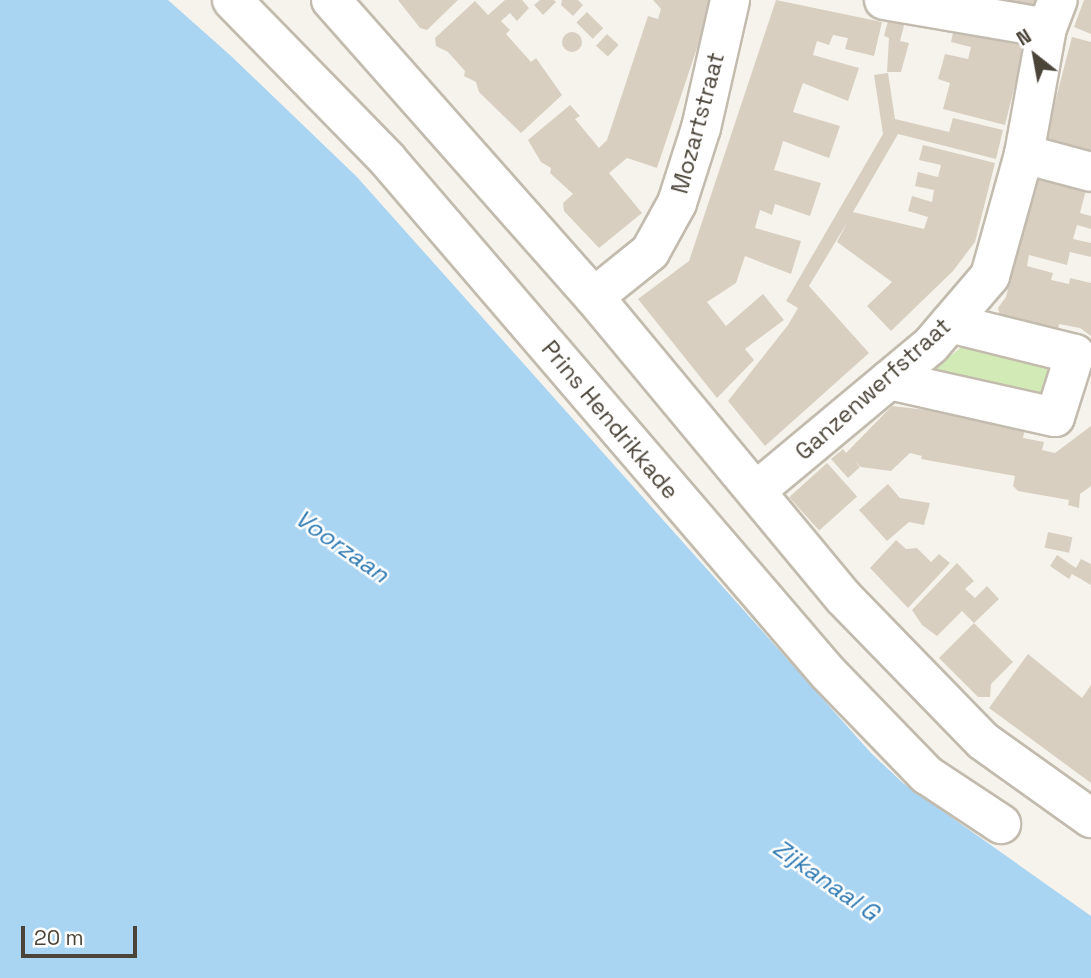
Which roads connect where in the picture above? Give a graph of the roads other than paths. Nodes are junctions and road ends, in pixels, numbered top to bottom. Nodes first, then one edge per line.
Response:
1 (232, 0) edge
2 (331, 0) edge
3 (730, 0) edge
4 (884, 0) edge
5 (1052, 14) edge
6 (1024, 154) junction
7 (1091, 172) edge
8 (594, 297) junction
9 (950, 323) junction
10 (889, 380) junction
11 (757, 490) junction
12 (1091, 818) edge
13 (1001, 824) dead end

1 - 13 street, Prins Hendrikkade
2 - 8 street
3 - 8 street, Mozartstraat
4 - 5 street
5 - 6 street, Ganzenwerfstraat
6 - 7 street
6 - 9 street, Ganzenwerfstraat
8 - 11 street
9 - 10 street, Ganzenwerfstraat
9 - 10 street
10 - 11 street, Ganzenwerfstraat
11 - 12 street

